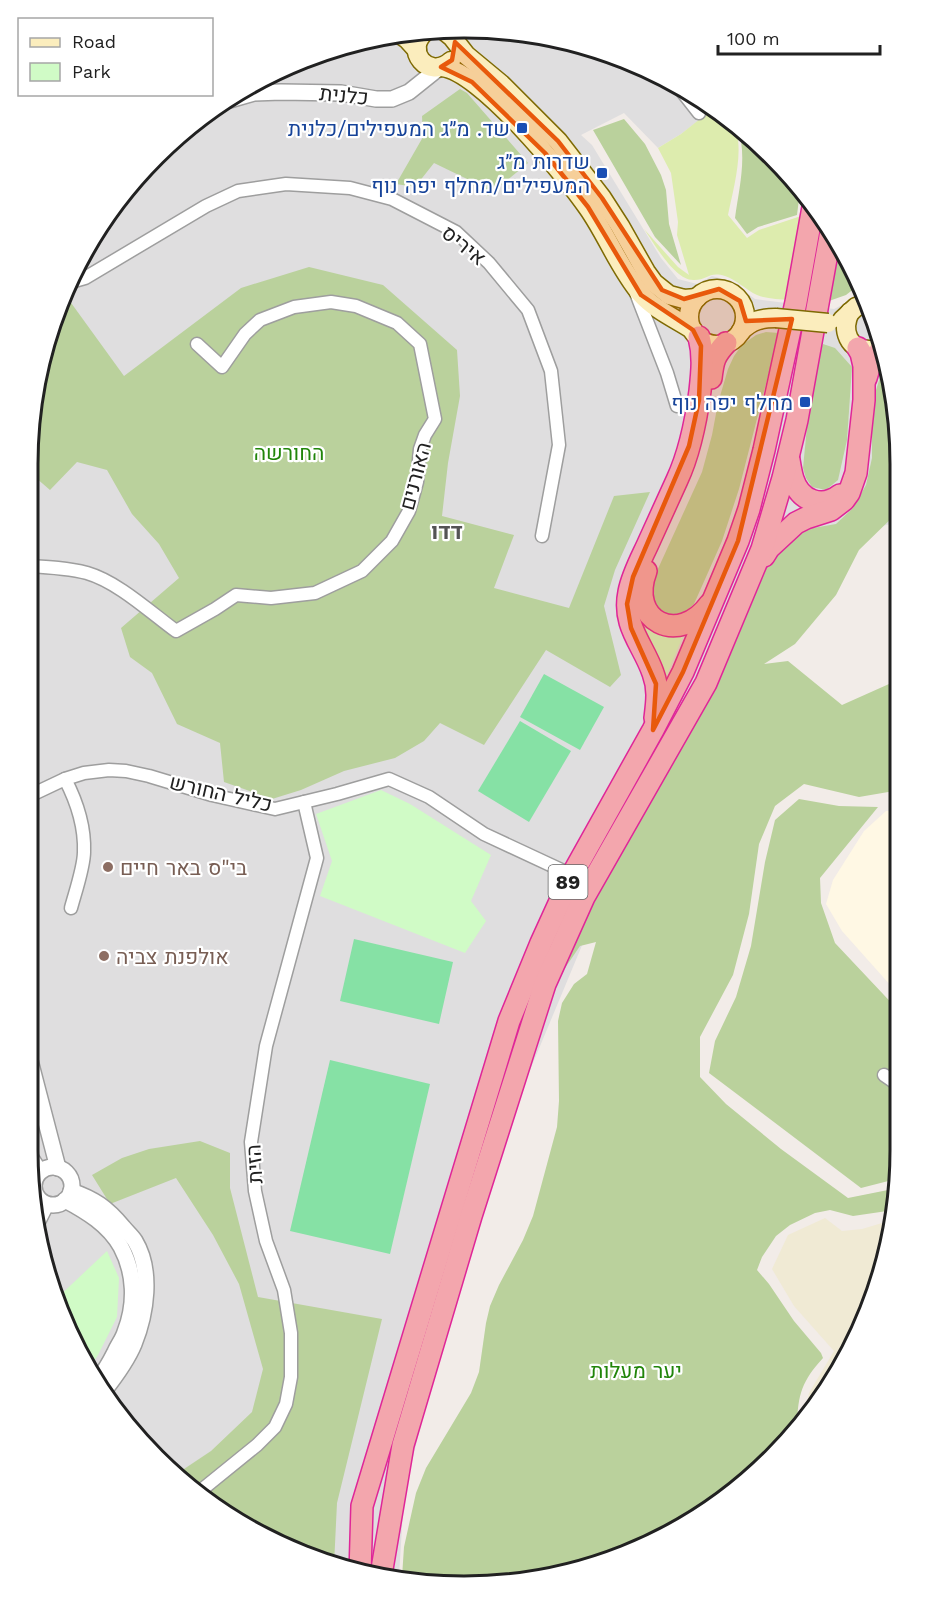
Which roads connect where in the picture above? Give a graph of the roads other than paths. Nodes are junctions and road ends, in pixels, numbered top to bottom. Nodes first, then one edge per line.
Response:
1 (449, 38) edge
2 (451, 38) edge
3 (418, 40) edge
4 (408, 41) edge
5 (418, 54) junction
6 (440, 67) junction
7 (254, 93) edge
8 (399, 97) junction
9 (692, 104) edge
10 (699, 113) dead end
11 (811, 217) edge
12 (829, 244) edge
13 (79, 280) edge
14 (631, 281) junction
15 (697, 298) junction
16 (740, 301) junction
17 (860, 306) edge
18 (860, 307) edge
19 (670, 315) junction
20 (771, 318) junction
21 (830, 323) junction
22 (653, 334) junction
23 (696, 334) junction
24 (734, 337) junction
25 (853, 342) junction
26 (197, 344) dead end
27 (875, 350) edge
28 (876, 356) edge
29 (864, 385) junction
30 (677, 406) dead end
31 (788, 456) junction
32 (856, 473) junction
33 (542, 536) dead end
34 (38, 566) edge
35 (750, 580) junction
36 (716, 596) junction
37 (652, 730) junction
38 (65, 779) junction
39 (38, 792) edge
40 (304, 802) junction
41 (572, 875) junction
42 (71, 908) dead end
43 (884, 1075) dead end
44 (890, 1079) edge
45 (38, 1091) edge
46 (38, 1166) edge
47 (58, 1168) junction
48 (41, 1171) junction
49 (38, 1176) edge
50 (68, 1196) junction
51 (40, 1199) edge
52 (48, 1204) junction
53 (43, 1215) edge
54 (102, 1374) edge
55 (108, 1386) edge
56 (204, 1488) edge
57 (360, 1563) edge
58 (382, 1568) edge

1 - 6 main road
2 - 15 main road
3 - 5 main road
4 - 5 main road
5 - 6 main road
5 - 8 street, כלנית
6 - 8 street, כלנית
6 - 14 main road
7 - 8 street, כלנית
9 - 10 street
11 - 36 highway, 89
12 - 31 highway, 89
13 - 33 street, איריס
14 - 19 main road
14 - 22 street
15 - 16 main road
15 - 23 main road
16 - 20 main road
16 - 24 main road
17 - 21 main road
18 - 25 main road
19 - 22 street
19 - 23 main road
20 - 21 main road, bridge
20 - 24 main road
21 - 25 main road
22 - 30 street
23 - 24 main road
23 - 37 highway
24 - 36 highway
25 - 27 main road
25 - 29 highway
26 - 34 street, האורנים
28 - 29 highway
29 - 32 highway
31 - 32 highway
31 - 35 highway, 89
32 - 35 highway
35 - 58 highway, 89
36 - 37 highway, 89
37 - 41 highway, 89
38 - 39 street, כליל החורש
38 - 40 street, כליל החורש
38 - 42 street
40 - 41 street, כליל החורש
40 - 56 street, הזית
41 - 57 highway, 89
43 - 44 street
45 - 47 street
46 - 48 street
47 - 48 street
47 - 50 street
48 - 49 street
50 - 52 street
50 - 54 street
50 - 55 street
51 - 52 street
52 - 53 street

